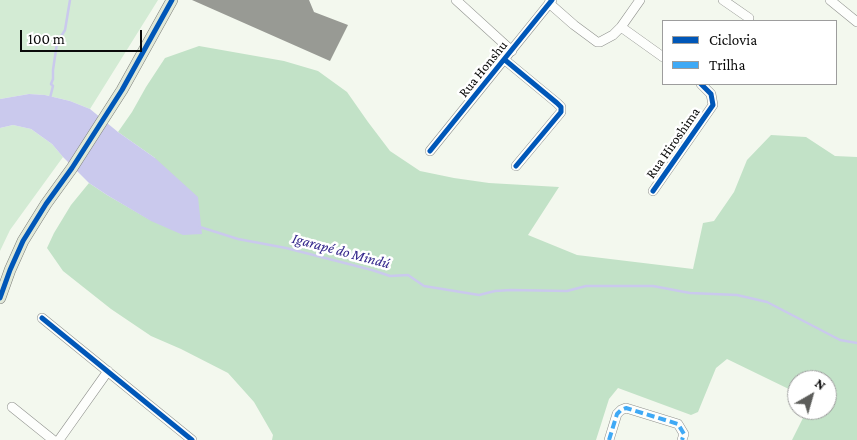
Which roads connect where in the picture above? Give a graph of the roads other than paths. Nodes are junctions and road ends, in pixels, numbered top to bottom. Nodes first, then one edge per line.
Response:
1 (172, 0) edge
2 (456, 0) edge
3 (640, 0) edge
4 (722, 0) edge
5 (830, 0) edge
6 (551, 2) edge
7 (749, 18) dead end
8 (857, 22) edge
9 (621, 27) junction
10 (512, 51) junction
11 (662, 56) edge
12 (505, 60) junction
13 (702, 85) edge
14 (430, 151) dead end
15 (516, 166) dead end
16 (653, 191) dead end
17 (0, 298) edge
18 (42, 318) dead end
19 (108, 371) junction
20 (12, 407) dead end
21 (53, 440) edge
22 (59, 440) edge
23 (192, 440) edge
24 (609, 440) edge
25 (682, 440) edge

1 - 17 main road
2 - 10 street
3 - 9 street
4 - 7 street
5 - 8 street
6 - 9 street
6 - 10 street, Rua Honshu
9 - 11 street
10 - 12 street, Rua Honshu
12 - 14 street, Rua Honshu
12 - 15 street
13 - 16 street, Rua Hiroshima
18 - 19 street
19 - 22 street
19 - 23 street
20 - 21 street
24 - 25 street

